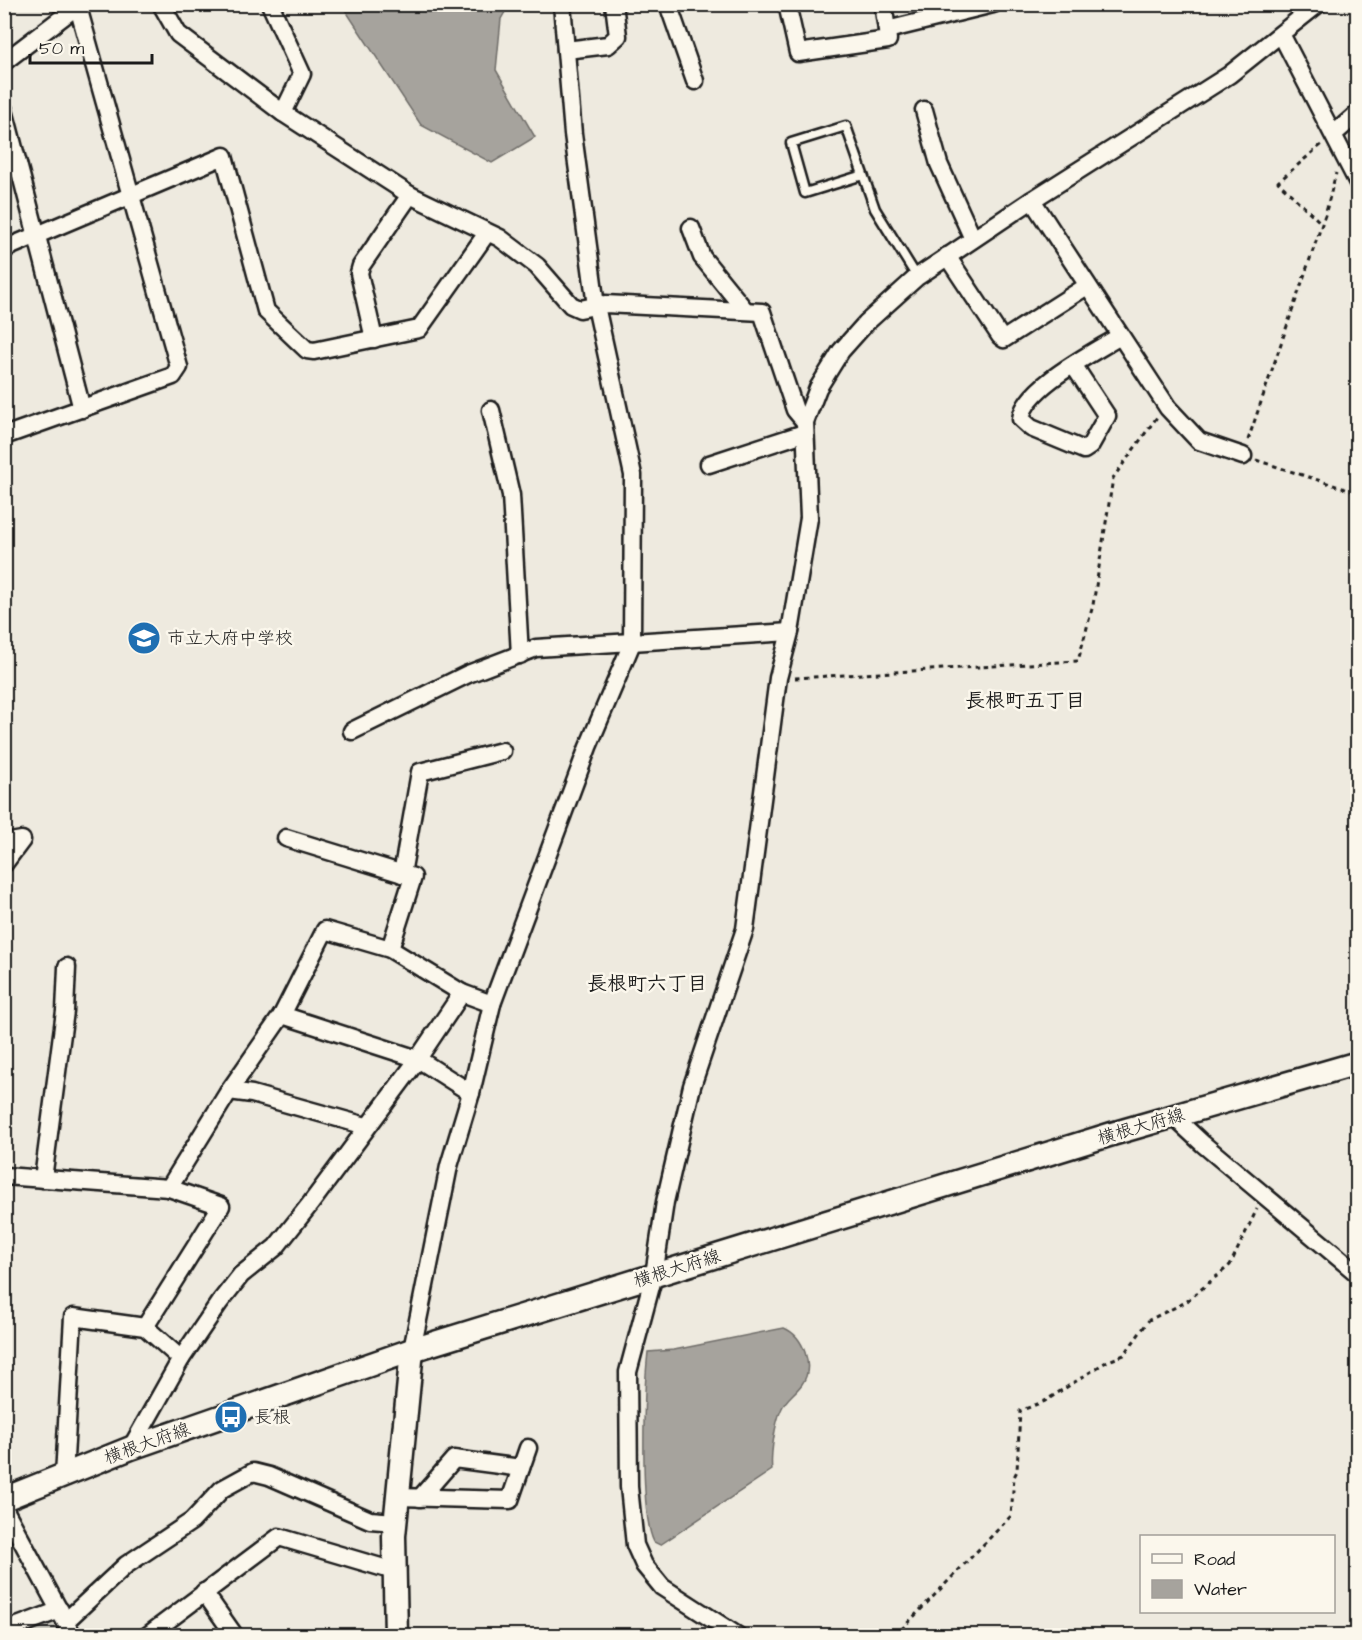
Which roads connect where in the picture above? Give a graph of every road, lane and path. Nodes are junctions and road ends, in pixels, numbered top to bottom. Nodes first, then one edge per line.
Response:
1 (161, 4) edge
2 (270, 4) edge
3 (562, 4) edge
4 (614, 4) edge
5 (668, 4) edge
6 (787, 4) edge
7 (883, 4) edge
8 (1318, 4) edge
9 (987, 5) edge
10 (79, 6) edge
11 (888, 30) junction
12 (1281, 34) junction
13 (566, 50) junction
14 (4, 62) edge
15 (695, 81) dead end
16 (4, 110) edge
17 (924, 110) dead end
18 (283, 113) junction
19 (1357, 115) edge
20 (1334, 134) junction
21 (1345, 157) junction
22 (863, 175) junction
23 (1358, 183) edge
24 (131, 194) junction
25 (410, 195) junction
26 (1032, 200) junction
27 (1321, 223) junction
28 (691, 228) dead end
29 (37, 233) junction
30 (486, 233) junction
31 (973, 239) junction
32 (4, 249) edge
33 (947, 256) junction
34 (917, 277) junction
35 (1087, 286) junction
36 (596, 306) junction
37 (745, 310) junction
38 (1120, 336) junction
39 (374, 339) junction
40 (1074, 366) junction
41 (1168, 408) junction
42 (82, 409) junction
43 (491, 410) dead end
44 (804, 428) junction
45 (4, 436) edge
46 (1243, 456) junction
47 (709, 464) dead end
48 (1358, 493) edge
49 (790, 633) junction
50 (632, 643) junction
51 (520, 655) junction
52 (778, 678) junction
53 (352, 731) dead end
54 (502, 751) dead end
55 (286, 838) dead end
56 (4, 843) edge
57 (4, 864) edge
58 (402, 874) junction
59 (390, 949) junction
60 (67, 967) dead end
61 (462, 993) junction
62 (492, 1004) junction
63 (282, 1015) junction
64 (418, 1059) junction
65 (1358, 1063) edge
66 (229, 1091) junction
67 (471, 1093) junction
68 (1174, 1117) junction
69 (366, 1126) junction
70 (4, 1176) edge
71 (43, 1179) junction
72 (169, 1188) junction
73 (1265, 1196) junction
74 (1358, 1274) edge
75 (654, 1275) junction
76 (146, 1327) junction
77 (412, 1350) junction
78 (182, 1359) junction
79 (131, 1448) junction
80 (528, 1448) dead end
81 (521, 1468) junction
82 (64, 1476) junction
83 (409, 1497) junction
84 (4, 1499) edge
85 (4, 1508) edge
86 (395, 1522) junction
87 (394, 1571) junction
88 (204, 1592) junction
89 (66, 1622) edge
90 (4, 1631) edge
91 (147, 1635) edge
92 (235, 1635) edge
93 (396, 1635) edge
94 (738, 1635) edge
95 (895, 1635) edge

1 - 18 street
2 - 18 street
3 - 13 street
4 - 13 street
5 - 15 street
6 - 11 street
7 - 11 street
8 - 12 street
9 - 11 street
10 - 14 street
10 - 24 street
12 - 20 street
12 - 26 street
13 - 36 street
16 - 29 street
17 - 31 street
18 - 25 street
19 - 20 street
20 - 21 street
20 - 27 path
21 - 23 street
21 - 27 path
22 - 22 lane
22 - 34 lane
24 - 29 street
24 - 39 street
24 - 42 street
25 - 30 street
25 - 39 street
26 - 31 street
26 - 35 street
27 - 46 path
28 - 37 street
29 - 32 street
29 - 42 street
30 - 36 street
30 - 39 street
31 - 33 street
33 - 34 street
33 - 35 street
34 - 44 street
35 - 38 street
36 - 37 street
36 - 50 street
37 - 44 street
38 - 40 street
38 - 41 street
40 - 40 street
41 - 46 street
41 - 52 path
42 - 45 street
43 - 51 street
44 - 47 street
44 - 49 street
46 - 48 path
49 - 50 street
49 - 52 street
50 - 51 street
50 - 62 street
51 - 53 street
52 - 75 street
54 - 58 street
55 - 58 street
56 - 57 street
58 - 59 street
59 - 61 street
59 - 63 street
60 - 71 street
61 - 62 street
61 - 64 street
62 - 67 street
63 - 64 street
63 - 66 street
64 - 67 street
64 - 69 street
65 - 68 main road, 横根大府線
66 - 69 street
66 - 72 street
67 - 77 street
68 - 73 street
68 - 75 main road, 横根大府線
69 - 78 street
70 - 71 street
71 - 72 street
72 - 76 street
73 - 74 street
73 - 95 path
75 - 77 main road, 横根大府線
75 - 94 street
76 - 78 street
76 - 82 street
77 - 79 main road, 横根大府線
77 - 83 main road
78 - 79 street
79 - 82 main road, 横根大府線
80 - 81 street
81 - 83 street
81 - 83 street
82 - 84 main road, 横根大府線
83 - 86 main road
85 - 89 street
86 - 87 main road
86 - 89 street
87 - 88 street
87 - 93 main road
88 - 91 street
88 - 92 street
89 - 90 street

